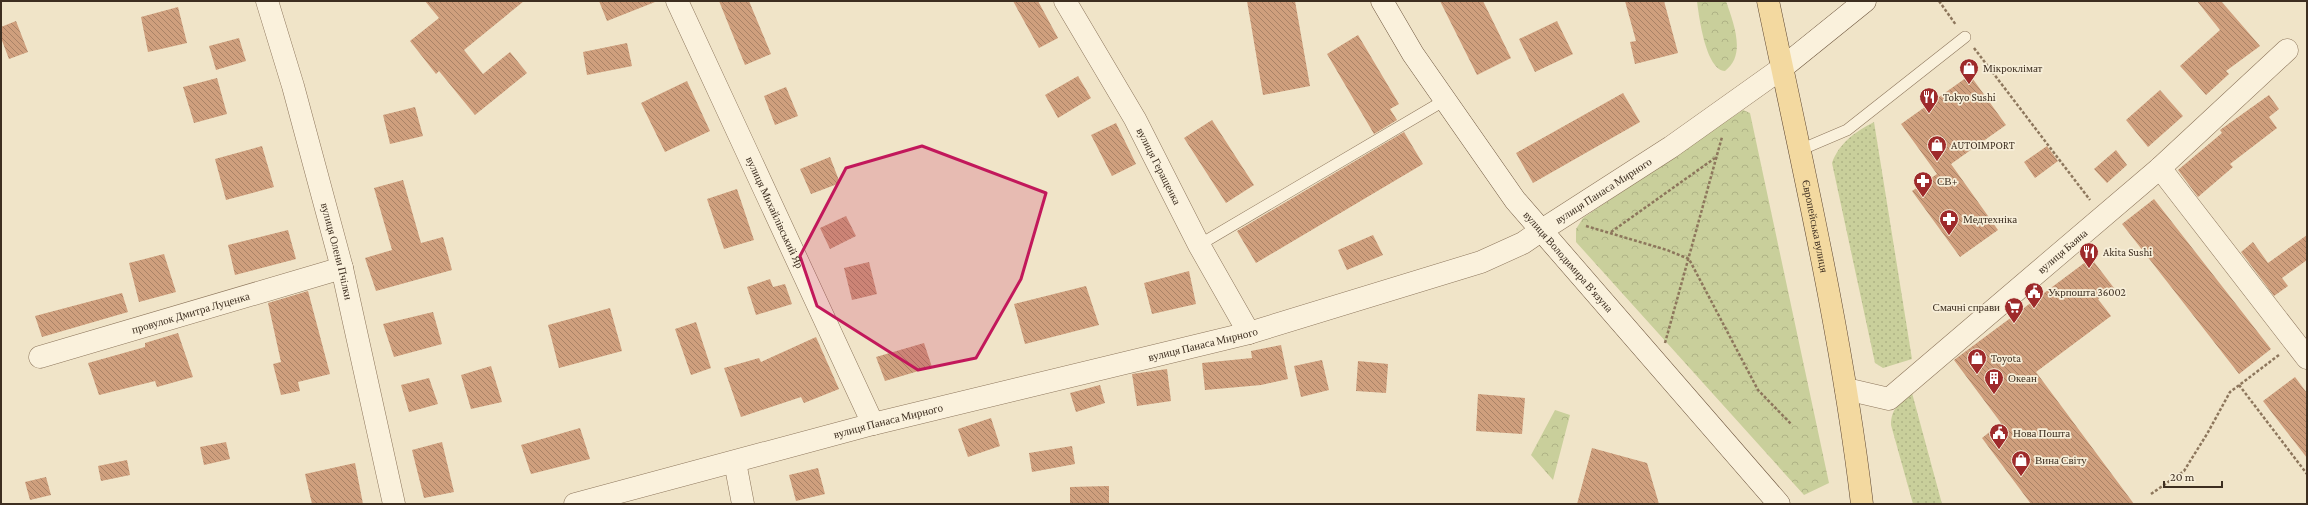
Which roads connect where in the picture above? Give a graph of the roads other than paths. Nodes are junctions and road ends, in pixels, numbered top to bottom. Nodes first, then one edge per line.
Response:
1 (268, 1) edge
2 (677, 1) edge
3 (1065, 1) edge
4 (1382, 1) edge
5 (1768, 1) edge
6 (1865, 1) edge
7 (1965, 37) road end
8 (2287, 50) dead end
9 (1782, 68) junction
10 (1445, 100) junction
11 (1800, 150) junction
12 (2160, 168) junction
13 (1550, 225) junction
14 (1200, 245) junction
15 (342, 268) junction
16 (1249, 334) junction
17 (2301, 350) edge
18 (40, 357) dead end
19 (1846, 389) junction
20 (873, 424) junction
21 (1856, 453) junction
22 (735, 462) junction
23 (394, 504) edge
24 (575, 504) edge
25 (743, 504) edge
26 (1779, 504) edge
27 (1862, 504) edge
28 (1873, 504) edge

1 - 15 street, вулиця Олени Пчілки
2 - 20 street, вулиця Михайлівський Яр
3 - 14 street, вулиця Геращенка
4 - 10 street, вулиця Володимира В'язуна
5 - 9 main road, Європейська вулиця
6 - 9 street, вулиця Панаса Мирного
7 - 11 lane
8 - 12 street, вулиця Баяна
9 - 11 main road, Європейська вулиця
9 - 13 street, вулиця Панаса Мирного
10 - 13 street, вулиця Володимира В'язуна
10 - 14 lane
11 - 19 main road, Європейська вулиця
12 - 17 street
12 - 19 street, вулиця Баяна
13 - 16 street, вулиця Панаса Мирного
13 - 26 street, вулиця Володимира В'язуна
14 - 16 street, вулиця Геращенка
15 - 18 street, провулок Дмитра Луценка
15 - 23 street, вулиця Олени Пчілки
16 - 20 street, вулиця Панаса Мирного
19 - 21 main road, Європейська вулиця
20 - 22 street, вулиця Панаса Мирного
21 - 27 main road, Європейська вулиця
21 - 28 main road, Європейська вулиця
22 - 24 street, вулиця Панаса Мирного
22 - 25 street

